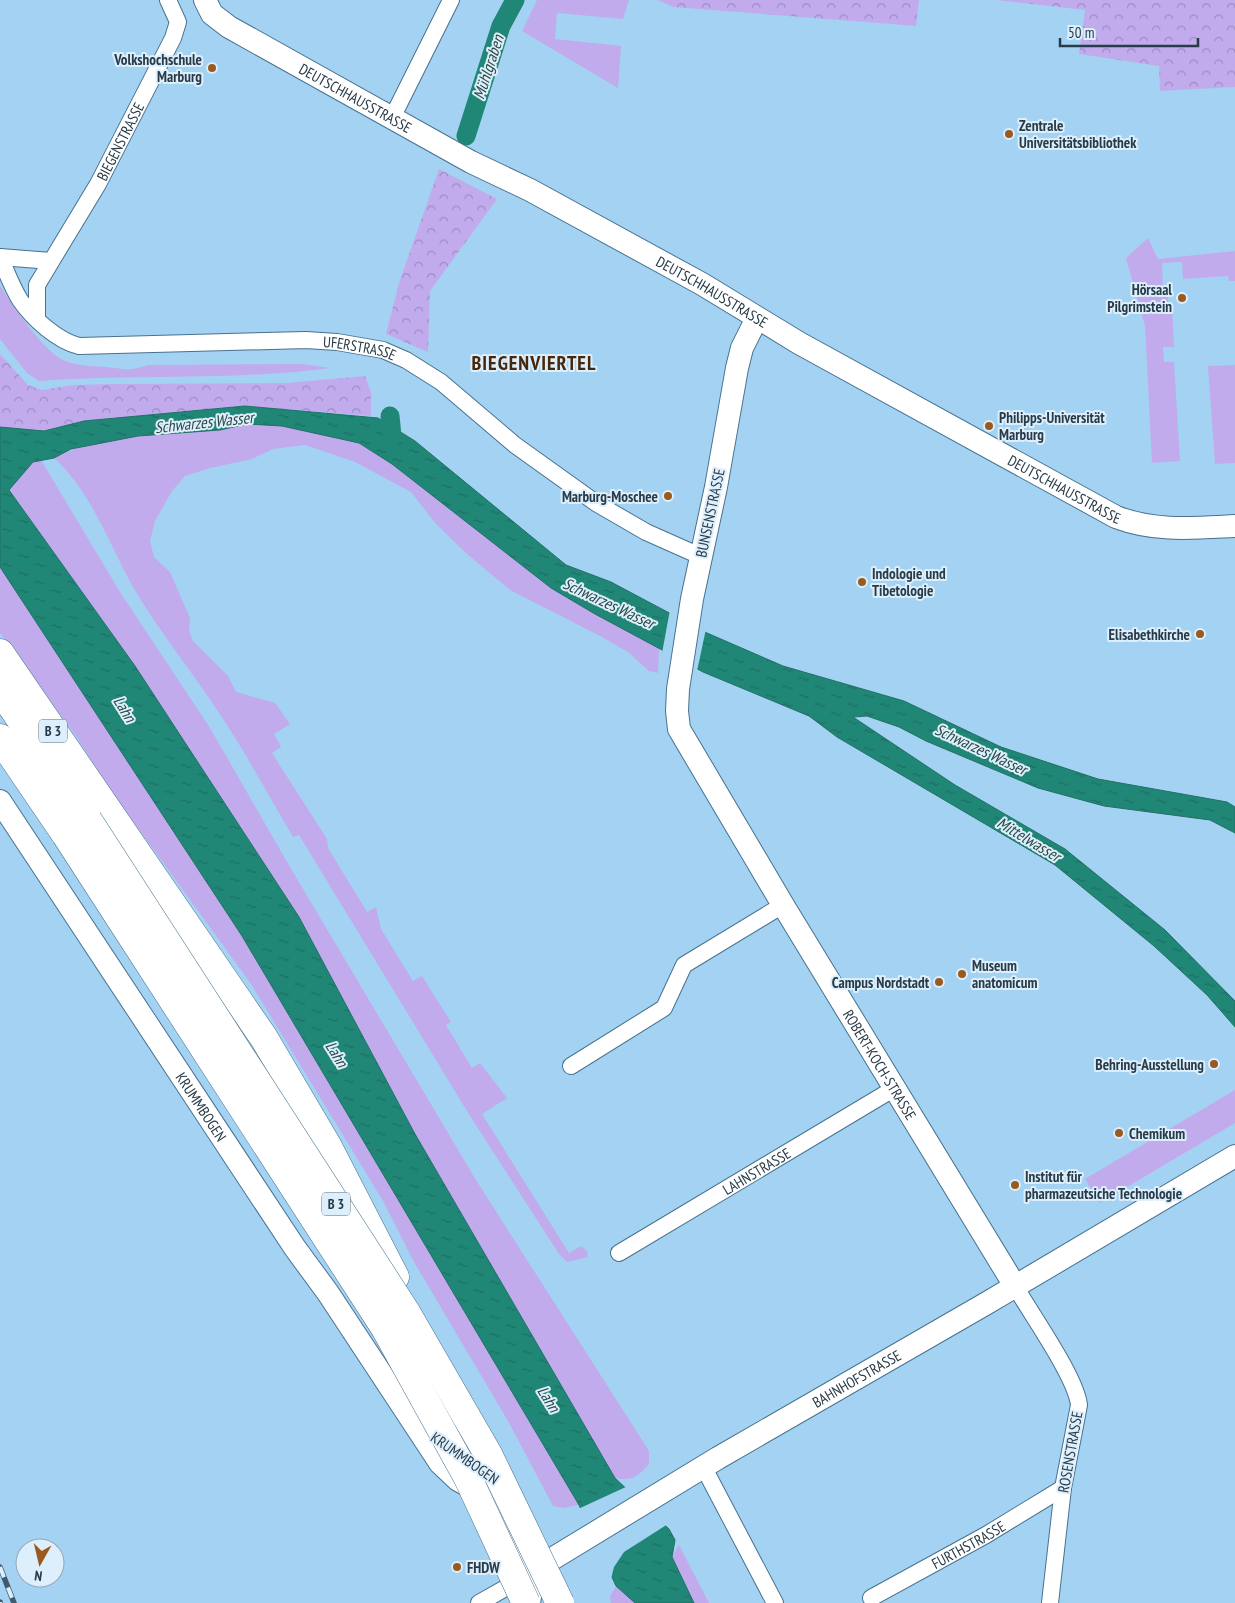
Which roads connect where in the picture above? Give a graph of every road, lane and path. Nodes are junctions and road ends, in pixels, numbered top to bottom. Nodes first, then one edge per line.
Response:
1 (168, 0) edge
2 (451, 0) edge
3 (205, 1) edge
4 (392, 118) junction
5 (0, 257) edge
6 (51, 260) junction
7 (757, 318) junction
8 (37, 319) junction
9 (1235, 526) edge
10 (700, 556) junction
11 (0, 654) edge
12 (0, 689) edge
13 (676, 711) joint
14 (0, 738) edge
15 (0, 800) edge
16 (87, 821) junction
17 (782, 905) junction
18 (571, 1066) dead end
19 (895, 1088) junction
20 (1235, 1156) edge
21 (619, 1253) dead end
22 (1015, 1286) junction
23 (404, 1411) junction
24 (487, 1470) junction
25 (698, 1472) junction
26 (1063, 1488) junction
27 (557, 1558) junction
28 (530, 1573) junction
29 (871, 1598) dead end
30 (479, 1603) edge
31 (527, 1603) edge
32 (560, 1603) edge
33 (573, 1603) edge
34 (775, 1603) edge
35 (1050, 1603) edge

1 - 6 street, BIEGENSTRASSE
2 - 4 street
3 - 4 main road, DEUTSCHHAUSSTRASSE
4 - 7 main road, DEUTSCHHAUSSTRASSE
5 - 6 street
5 - 8 street, UFERSTRASSE
6 - 8 street, BIEGENSTRASSE
7 - 9 main road, DEUTSCHHAUSSTRASSE
7 - 10 main road, BUNSENSTRASSE
8 - 10 street, UFERSTRASSE
10 - 13 main road, BUNSENSTRASSE
11 - 16 highway, B 3
12 - 16 highway, B 3
13 - 17 main road, ROBERT-KOCH-STRASSE
14 - 16 highway, B 3
15 - 23 main road, KRUMMBOGEN
16 - 24 highway, B 3
16 - 31 highway, B 3, bridge
16 - 32 highway, B 3, bridge
17 - 18 street
17 - 19 main road, ROBERT-KOCH-STRASSE
19 - 21 street, LAHNSTRASSE
19 - 22 main road, ROBERT-KOCH-STRASSE
20 - 22 main road, BAHNHOFSTRASSE
22 - 25 main road, BAHNHOFSTRASSE
22 - 26 street, ROSENSTRASSE
23 - 24 main road, KRUMMBOGEN
23 - 28 main road, KRUMMBOGEN
24 - 27 main road, KRUMMBOGEN
25 - 27 main road, BAHNHOFSTRASSE
25 - 34 street
26 - 29 street, FURTHSTRASSE
26 - 35 street, ROSENSTRASSE
27 - 28 main road, BAHNHOFSTRASSE
27 - 33 main road, KRUMMBOGEN
28 - 30 street, BAHNHOFSTRASSE
28 - 31 main road

